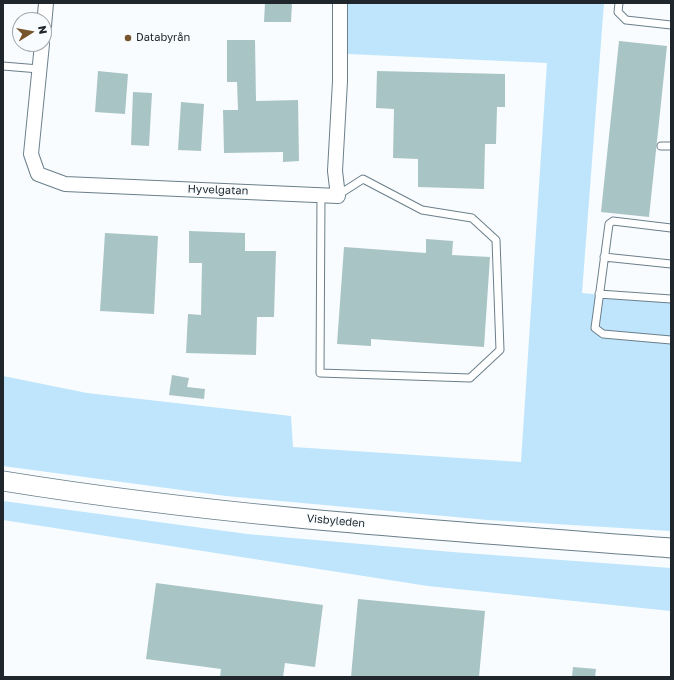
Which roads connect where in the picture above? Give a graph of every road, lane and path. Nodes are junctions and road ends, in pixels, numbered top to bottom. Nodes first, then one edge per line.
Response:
1 (340, 3) edge
2 (619, 3) edge
3 (671, 25) edge
4 (41, 52) edge
5 (3, 66) edge
6 (39, 69) junction
7 (661, 146) dead end
8 (671, 146) edge
9 (321, 195) junction
10 (338, 196) junction
11 (671, 228) edge
12 (604, 257) junction
13 (671, 264) edge
14 (599, 294) junction
15 (671, 300) edge
16 (671, 340) edge
17 (3, 481) edge
18 (671, 548) edge

1 - 10 street
2 - 3 lane
4 - 6 street, Hyvelgatan
5 - 6 lane
6 - 9 street, Hyvelgatan
7 - 8 lane
9 - 10 street, Hyvelgatan
9 - 10 lane
11 - 12 lane
12 - 13 lane
12 - 14 lane
14 - 15 lane
14 - 16 lane
17 - 18 main road, Visbyleden

